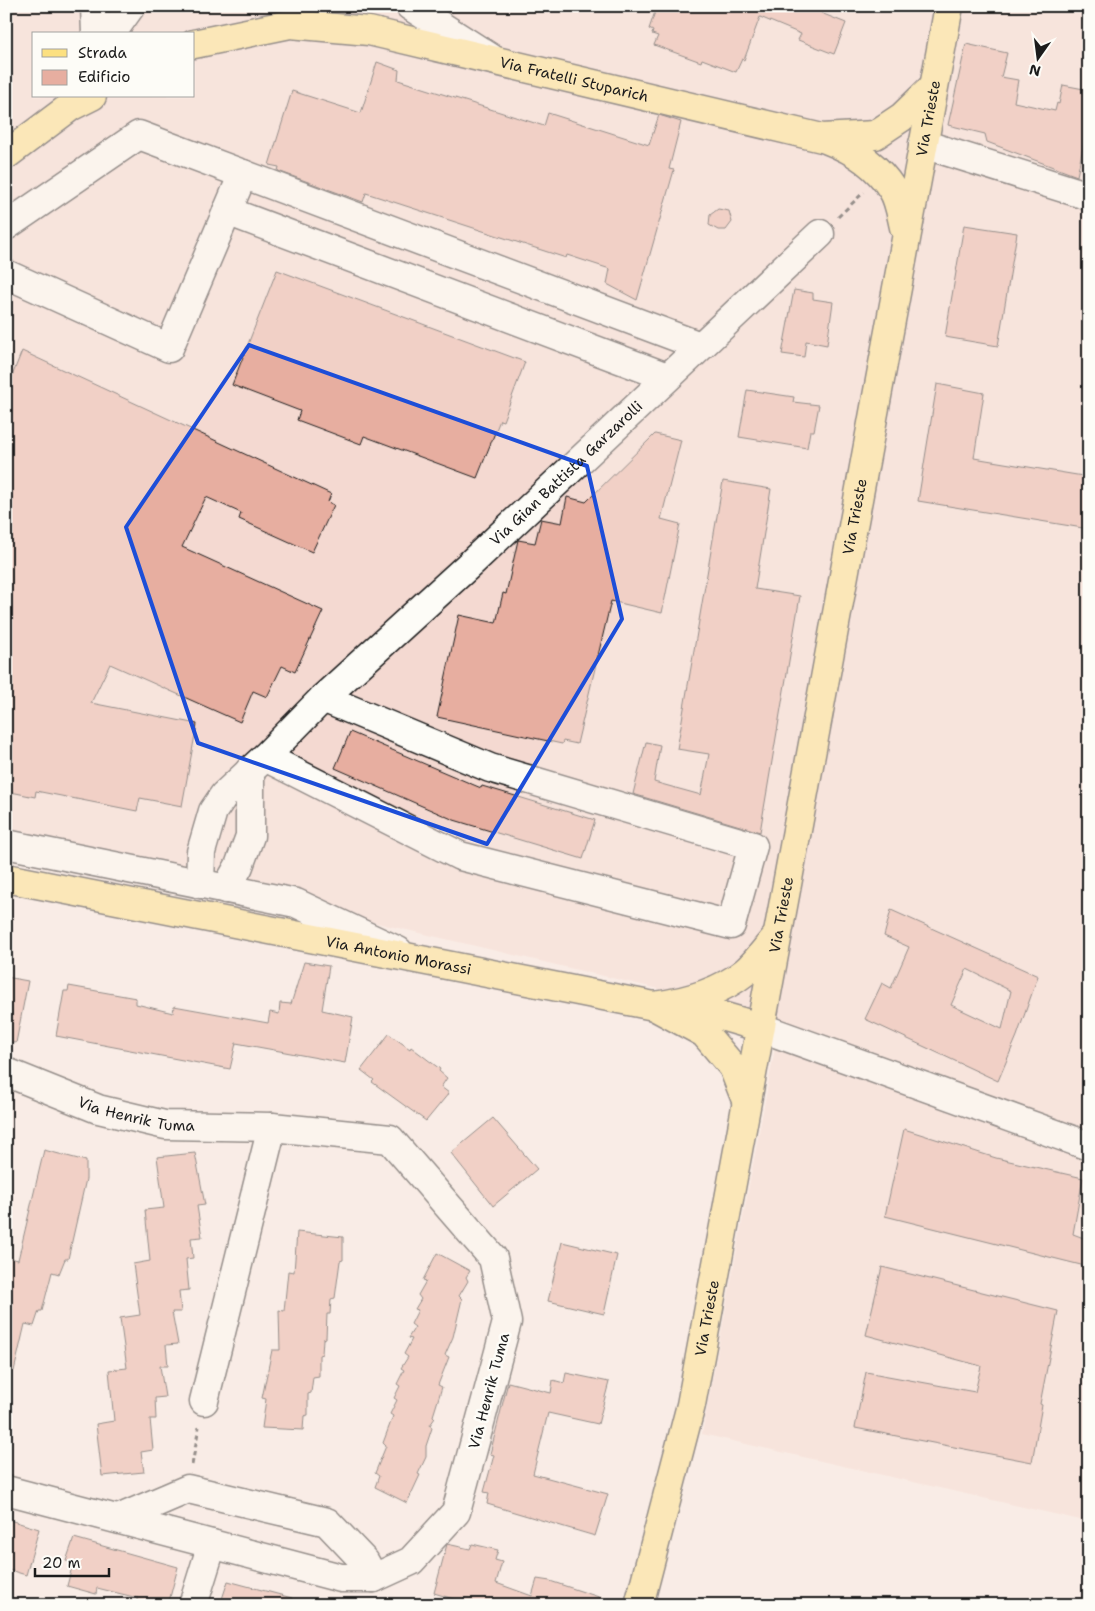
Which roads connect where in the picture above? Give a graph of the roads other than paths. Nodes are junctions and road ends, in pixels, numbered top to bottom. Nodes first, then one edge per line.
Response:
1 (95, 6) edge
2 (131, 6) edge
3 (949, 6) edge
4 (418, 10) edge
5 (96, 32) edge
6 (112, 32) edge
7 (195, 43) edge
8 (494, 60) junction
9 (933, 87) junction
10 (79, 100) edge
11 (875, 135) junction
12 (822, 138) junction
13 (923, 144) junction
14 (6, 155) edge
15 (243, 174) junction
16 (1089, 196) edge
17 (227, 211) junction
18 (6, 226) edge
19 (906, 231) junction
20 (820, 234) road end
21 (6, 274) edge
22 (700, 346) junction
23 (667, 378) junction
24 (323, 698) junction
25 (258, 764) junction
26 (6, 844) edge
27 (6, 878) edge
28 (213, 886) junction
29 (778, 935) junction
30 (417, 959) junction
31 (666, 1004) junction
32 (759, 1027) junction
33 (6, 1072) edge
34 (746, 1102) junction
35 (272, 1127) junction
36 (1089, 1146) edge
37 (204, 1401) road end
38 (6, 1490) edge
39 (118, 1519) junction
40 (212, 1544) junction
41 (374, 1578) junction
42 (194, 1605) edge
43 (640, 1605) edge

1 - 5 street
2 - 6 street
3 - 9 main road, Via Trieste
4 - 8 street
7 - 8 main road, Via Fratelli Stuparich
8 - 12 main road, Via Fratelli Stuparich
9 - 11 main road
9 - 13 main road, Via Trieste
10 - 14 main road
11 - 12 main road, Via Fratelli Stuparich
11 - 13 main road, Via Fratelli Stuparich
12 - 19 main road
13 - 16 street
13 - 19 main road, Via Trieste
15 - 17 street
15 - 18 street
15 - 22 street
17 - 21 street
17 - 23 street
19 - 29 main road, Via Trieste
20 - 22 street, Via Gian Battista Garzarolli
22 - 23 street, Via Gian Battista Garzarolli
23 - 24 street, Via Gian Battista Garzarolli
24 - 25 street, Via Gian Battista Garzarolli
24 - 25 street
25 - 28 street
25 - 28 street, Via Gian Battista Garzarolli
26 - 28 street
27 - 30 main road, Via Antonio Morassi
28 - 30 street
29 - 31 main road
29 - 32 main road, Via Trieste
30 - 31 main road, Via Antonio Morassi
31 - 32 main road
31 - 34 main road, Via Antonio Morassi
32 - 34 main road, Via Trieste
32 - 36 street
33 - 35 street, Via Henrik Tuma
34 - 43 main road, Via Trieste
35 - 37 street
35 - 41 street, Via Henrik Tuma
38 - 39 street
39 - 40 street
39 - 41 street
40 - 41 street
40 - 42 street

